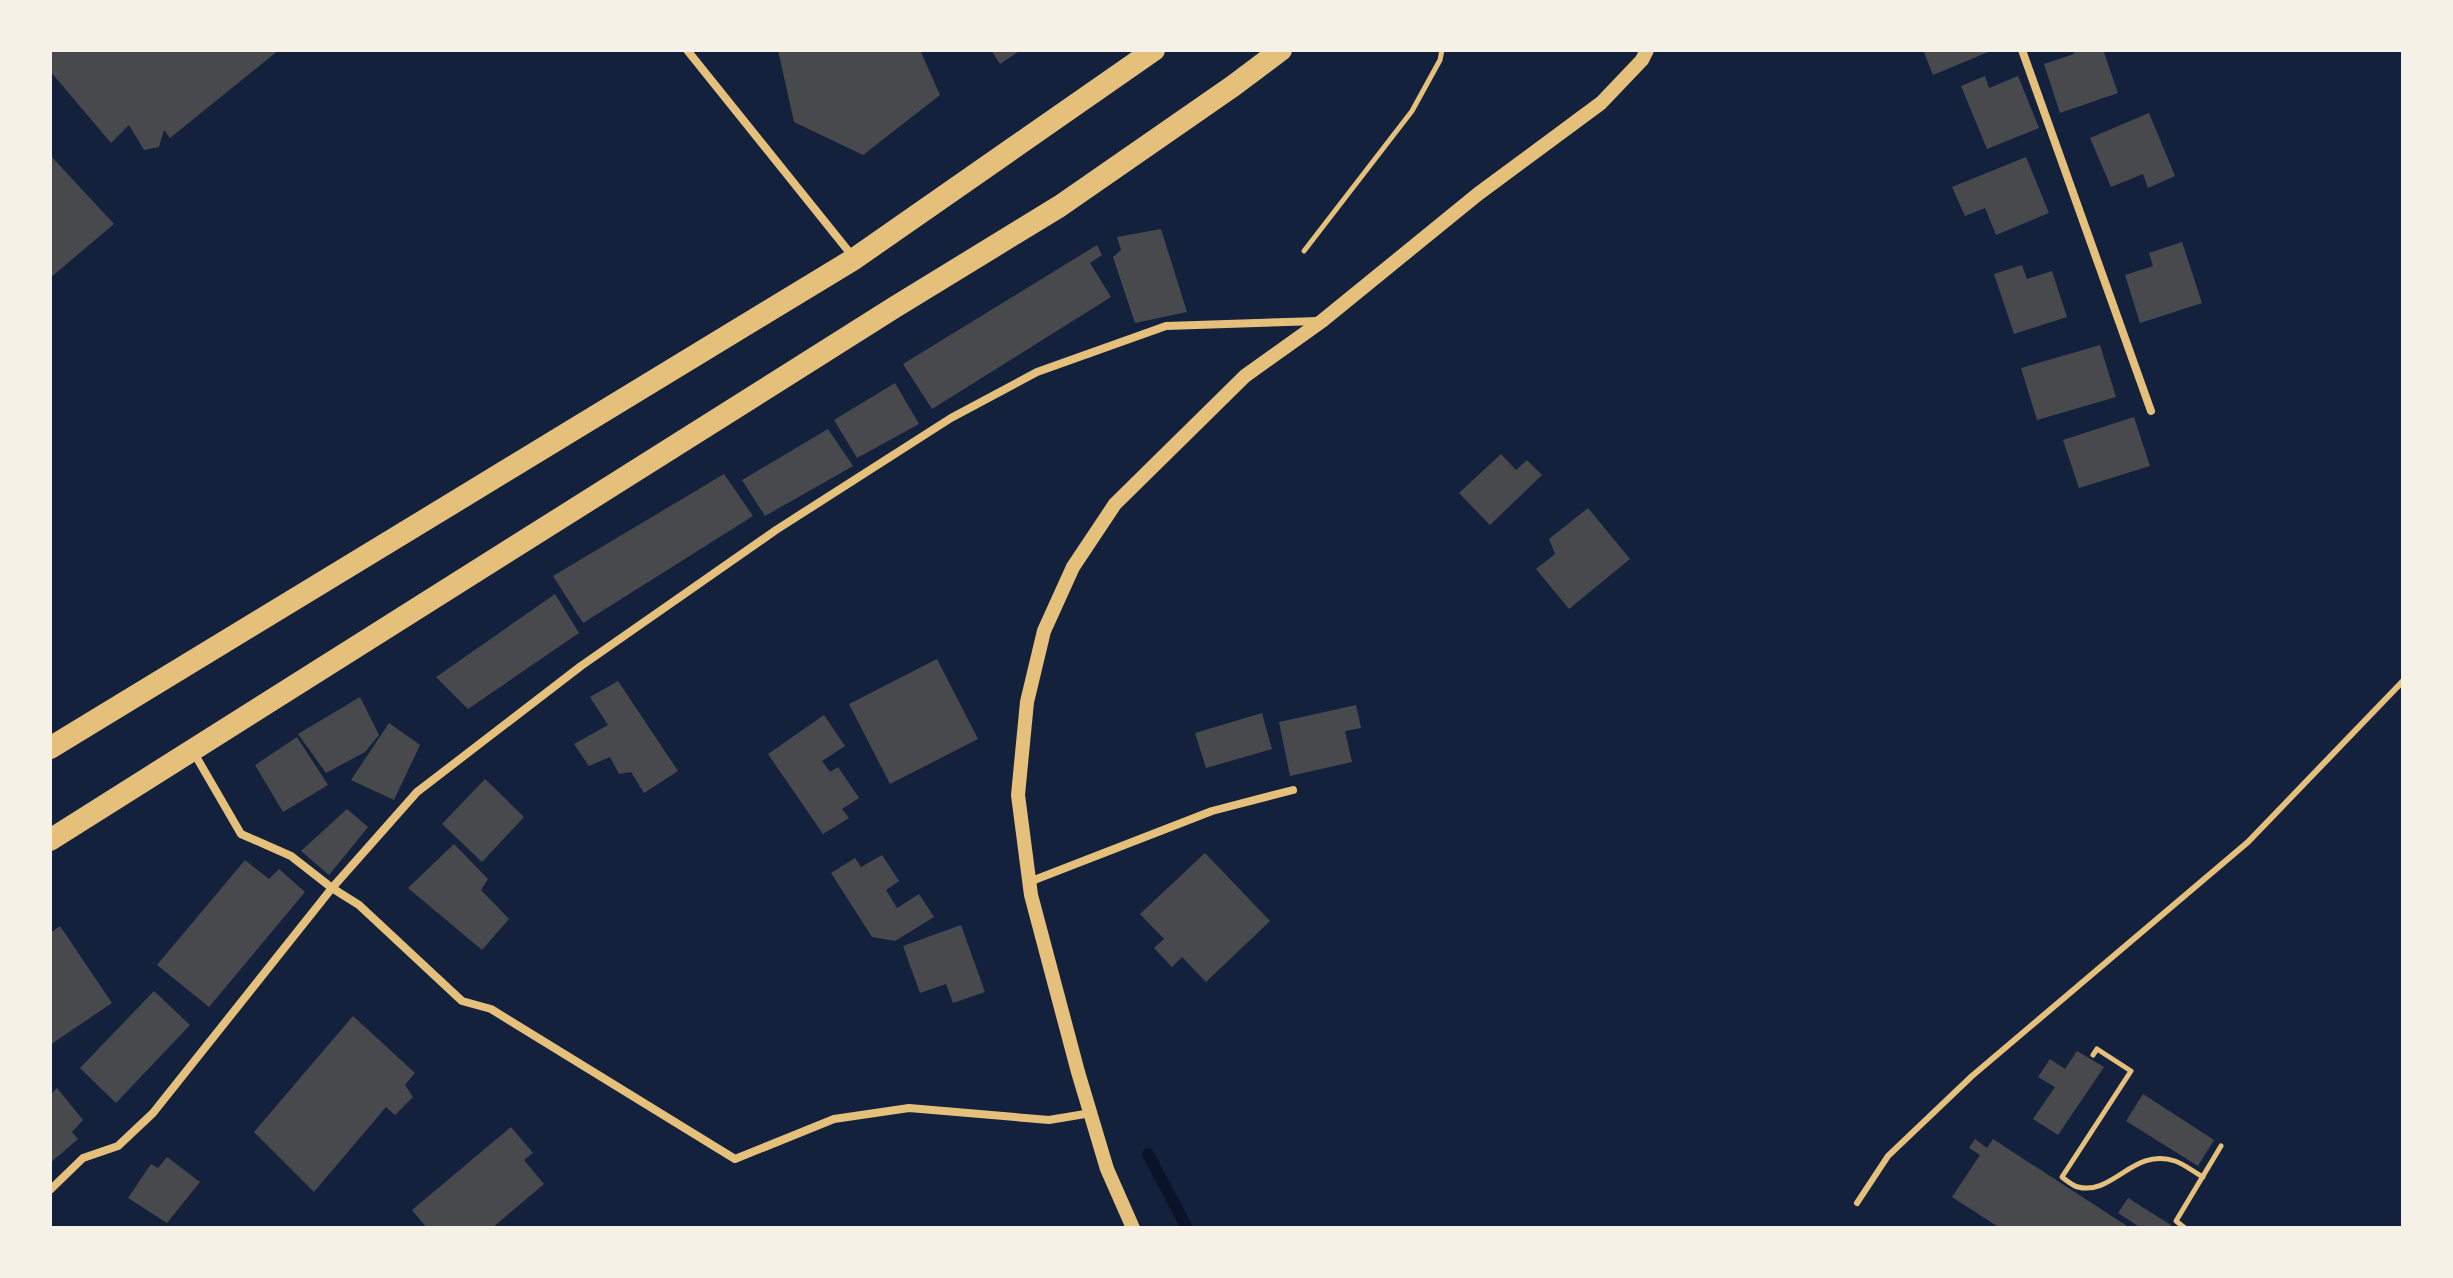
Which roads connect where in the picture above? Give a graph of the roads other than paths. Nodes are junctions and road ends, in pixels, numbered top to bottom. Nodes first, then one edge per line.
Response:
1 (687, 50) edge
2 (1154, 50) edge
3 (1281, 50) edge
4 (1647, 50) edge
5 (2022, 50) edge
6 (854, 259) junction
7 (1322, 321) junction
8 (2151, 411) dead end
9 (2403, 681) edge
10 (50, 748) edge
11 (193, 750) junction
12 (1293, 790) dead end
13 (50, 840) edge
14 (1029, 882) junction
15 (332, 888) junction
16 (1091, 1113) junction
17 (50, 1190) edge
18 (1857, 1203) dead end
19 (1133, 1228) edge

1 - 6 street
2 - 6 highway
3 - 11 highway
4 - 7 street
5 - 8 street
6 - 10 highway
7 - 14 street
7 - 15 street
9 - 18 lane
11 - 13 highway
11 - 15 street
12 - 14 street
14 - 16 street
15 - 16 street
15 - 17 street
16 - 19 street

